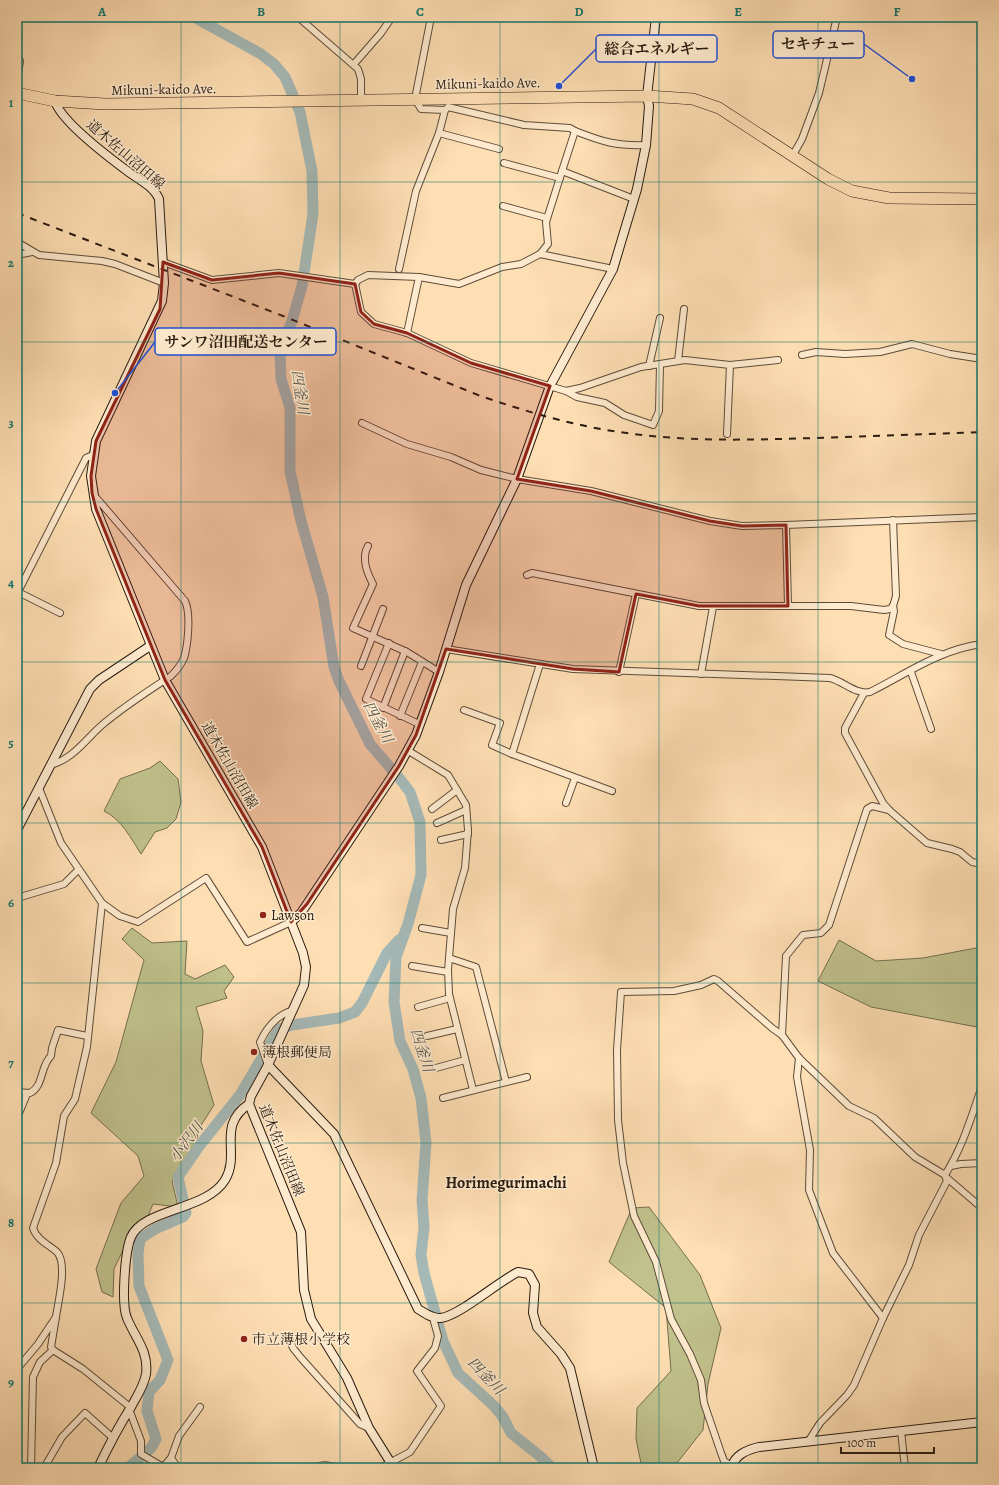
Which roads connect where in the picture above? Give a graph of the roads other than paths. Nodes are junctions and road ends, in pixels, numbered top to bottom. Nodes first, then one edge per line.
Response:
1 (298, 17) edge
2 (392, 17) edge
3 (431, 17) edge
4 (656, 17) edge
5 (837, 17) edge
6 (17, 55) edge
7 (354, 64) junction
8 (17, 81) edge
9 (17, 93) edge
10 (647, 96) junction
11 (415, 99) junction
12 (361, 100) junction
13 (55, 101) junction
14 (445, 110) junction
15 (575, 130) junction
16 (439, 133) junction
17 (646, 145) junction
18 (499, 149) dead end
19 (792, 155) junction
20 (504, 163) dead end
21 (562, 171) junction
22 (560, 178) junction
23 (634, 199) junction
24 (982, 199) edge
25 (503, 206) dead end
26 (548, 218) junction
27 (17, 242) edge
28 (32, 252) junction
29 (540, 254) junction
30 (17, 255) edge
31 (163, 262) junction
32 (399, 269) dead end
33 (613, 269) junction
34 (419, 277) junction
35 (164, 283) junction
36 (355, 284) junction
37 (684, 309) dead end
38 (660, 318) dead end
39 (407, 332) junction
40 (802, 355) dead end
41 (982, 359) edge
42 (778, 360) dead end
43 (678, 361) junction
44 (660, 364) junction
45 (730, 365) junction
46 (649, 366) junction
47 (550, 386) junction
48 (566, 391) junction
49 (362, 423) dead end
50 (727, 434) dead end
51 (93, 455) junction
52 (517, 479) junction
53 (92, 493) junction
54 (982, 517) edge
55 (893, 520) junction
56 (786, 525) junction
57 (368, 546) dead end
58 (527, 575) dead end
59 (636, 594) junction
60 (788, 606) junction
61 (893, 606) junction
62 (714, 607) junction
63 (383, 610) dead end
64 (60, 613) dead end
65 (373, 636) junction
66 (390, 643) junction
67 (982, 644) edge
68 (150, 646) junction
69 (446, 649) junction
70 (406, 651) junction
71 (941, 654) junction
72 (422, 662) junction
73 (540, 664) junction
74 (361, 666) dead end
75 (439, 672) junction
76 (619, 672) junction
77 (911, 672) junction
78 (701, 674) junction
79 (165, 680) junction
80 (864, 693) junction
81 (383, 708) junction
82 (464, 710) dead end
83 (400, 716) junction
84 (419, 724) junction
85 (931, 729) dead end
86 (407, 750) junction
87 (512, 754) junction
88 (51, 764) junction
89 (575, 778) junction
90 (39, 788) junction
91 (457, 790) junction
92 (612, 791) dead end
93 (566, 802) dead end
94 (432, 809) dead end
95 (466, 810) junction
96 (889, 810) junction
97 (437, 822) dead end
98 (17, 830) edge
99 (468, 834) junction
100 (441, 840) dead end
101 (982, 864) edge
102 (78, 870) junction
103 (17, 898) edge
104 (102, 903) junction
105 (291, 922) junction
106 (422, 928) dead end
107 (451, 933) junction
108 (449, 958) junction
109 (412, 966) dead end
110 (448, 972) junction
111 (450, 998) junction
112 (418, 1007) dead end
113 (293, 1010) junction
114 (457, 1029) junction
115 (782, 1035) junction
116 (87, 1036) junction
117 (427, 1036) dead end
118 (798, 1058) junction
119 (465, 1060) junction
120 (268, 1064) junction
121 (436, 1068) dead end
122 (527, 1076) dead end
123 (506, 1082) junction
124 (982, 1086) edge
125 (473, 1090) junction
126 (17, 1092) edge
127 (27, 1094) junction
128 (443, 1098) dead end
129 (249, 1104) junction
130 (17, 1118) edge
131 (982, 1163) edge
132 (951, 1166) junction
133 (946, 1177) junction
134 (982, 1208) edge
135 (56, 1317) junction
136 (433, 1318) junction
137 (883, 1318) junction
138 (289, 1338) dead end
139 (53, 1350) junction
140 (17, 1369) edge
141 (200, 1407) dead end
142 (130, 1408) junction
143 (982, 1422) edge
144 (369, 1428) junction
145 (901, 1431) junction
146 (113, 1438) junction
147 (808, 1442) junction
148 (171, 1458) junction
149 (392, 1466) edge
150 (731, 1467) edge
151 (31, 1468) edge
152 (44, 1468) edge
153 (98, 1468) edge
154 (162, 1468) edge
155 (178, 1468) edge
156 (316, 1468) edge
157 (339, 1468) edge
158 (380, 1468) edge
159 (594, 1468) edge
160 (905, 1468) edge

1 - 7 street
2 - 7 street
3 - 11 street
4 - 10 street
5 - 19 street
6 - 8 street
7 - 12 street
9 - 13 highway, Mikuni-kaido Ave.
10 - 11 highway, Mikuni-kaido Ave.
10 - 17 street
10 - 19 highway, Mikuni-kaido Ave.
11 - 12 highway, Mikuni-kaido Ave.
11 - 14 street
12 - 13 highway, Mikuni-kaido Ave.
13 - 31 street, 道木佐山沼田線
14 - 15 street
14 - 16 street
15 - 17 street
15 - 21 street
16 - 18 street
16 - 32 street
17 - 23 street
19 - 24 highway, Mikuni-kaido Ave.
20 - 22 street
21 - 22 street
21 - 23 street
22 - 26 street
23 - 33 street
25 - 26 street
26 - 29 street
27 - 28 street
28 - 30 street
28 - 35 street
29 - 33 street
29 - 34 street
31 - 35 street, 道木佐山沼田線
31 - 36 street
33 - 47 street
34 - 36 street
34 - 39 street
35 - 51 street, 道木佐山沼田線
36 - 39 street
37 - 43 street
38 - 46 street
39 - 47 street
40 - 41 street
42 - 45 street
43 - 44 street
43 - 45 street
44 - 46 street
44 - 48 street
45 - 50 street
46 - 48 street
47 - 48 street
47 - 52 street
49 - 52 street
51 - 53 street, 道木佐山沼田線
51 - 64 street
52 - 56 street
52 - 69 street
53 - 68 street, 道木佐山沼田線
53 - 79 street
54 - 55 street
55 - 56 street
55 - 61 street
56 - 60 street
57 - 65 street
58 - 59 street
59 - 62 street
59 - 76 street
60 - 61 street
60 - 62 street
61 - 71 street
62 - 78 street
63 - 65 street
65 - 66 street
65 - 74 street
66 - 70 street
66 - 81 street
67 - 71 street
68 - 79 street, 道木佐山沼田線
68 - 88 street
69 - 73 street
69 - 75 street
70 - 72 street
70 - 81 street
71 - 77 street
72 - 75 street
72 - 83 street
73 - 76 street
73 - 87 street
75 - 84 street
76 - 78 street
77 - 80 street
77 - 85 street
78 - 80 street
79 - 88 street
79 - 105 street, 道木佐山沼田線
80 - 96 street
81 - 83 street
82 - 87 street
83 - 84 street
84 - 86 street
86 - 91 street
86 - 105 street
87 - 89 street
88 - 90 street
89 - 92 street
89 - 93 street
90 - 98 street
90 - 102 street
91 - 94 street
91 - 95 street
95 - 97 street
95 - 99 street
96 - 101 street
96 - 115 street
99 - 100 street
99 - 107 street
102 - 103 street
102 - 104 street
104 - 105 street
104 - 116 street
105 - 113 street, 道木佐山沼田線
106 - 107 street
107 - 108 street
108 - 110 street
108 - 123 street
109 - 110 street
110 - 111 street
111 - 112 street
111 - 114 street
113 - 120 street, 道木佐山沼田線
113 - 120 street
114 - 117 street
114 - 119 street
115 - 118 street
115 - 150 street
116 - 127 street
116 - 135 street
118 - 133 street
118 - 137 street
119 - 121 street
119 - 125 street
120 - 129 street, 道木佐山沼田線
120 - 136 street
122 - 123 street
123 - 125 street
124 - 132 street
125 - 128 street
126 - 127 street
127 - 130 street
129 - 142 street
129 - 144 street, 道木佐山沼田線
131 - 132 street
132 - 133 street
133 - 134 street
133 - 137 street
135 - 139 street
135 - 140 street
136 - 149 street
136 - 159 street
137 - 147 street
138 - 144 street
139 - 142 street
139 - 151 street
141 - 148 street
142 - 146 street
142 - 154 street
143 - 145 street
144 - 149 street, 道木佐山沼田線
145 - 147 street
145 - 160 street
146 - 152 street
146 - 153 street
147 - 150 street
148 - 154 street
148 - 155 street
149 - 158 street
156 - 157 street

